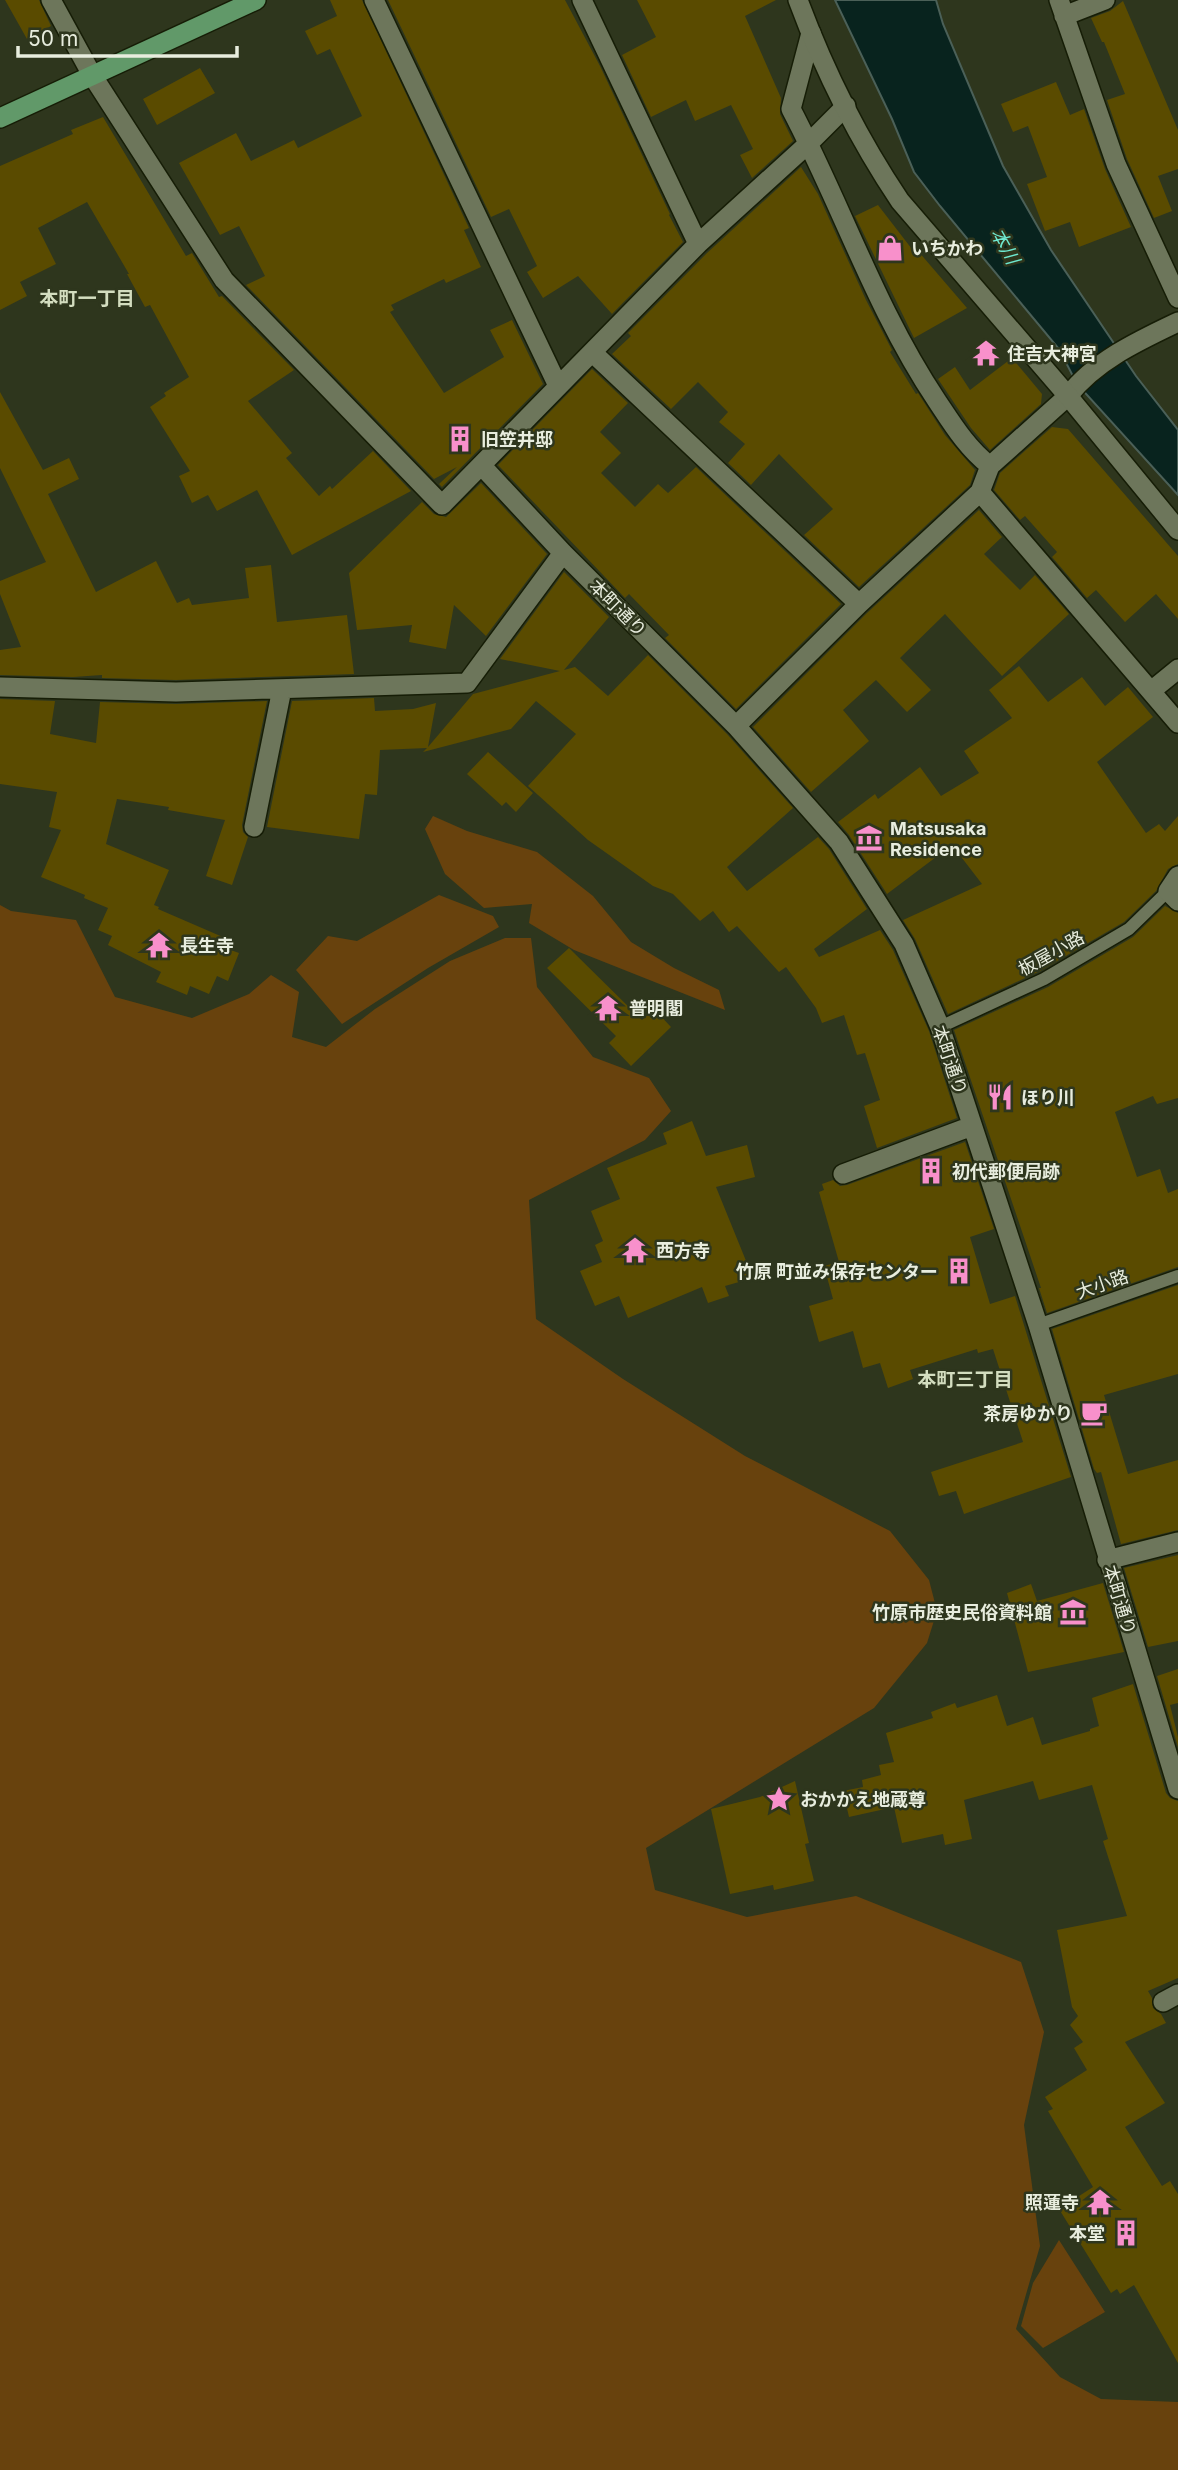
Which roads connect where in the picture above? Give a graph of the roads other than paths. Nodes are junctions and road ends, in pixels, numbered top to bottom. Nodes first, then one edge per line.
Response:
1 (51, 0) edge
2 (256, 0) edge
3 (373, 0) edge
4 (582, 0) edge
5 (799, 0) edge
6 (1105, 0) edge
7 (1061, 8) edge
8 (811, 33) junction
9 (92, 75) junction
10 (846, 106) junction
11 (0, 118) edge
12 (809, 143) junction
13 (698, 244) junction
14 (1178, 298) edge
15 (1178, 322) edge
16 (593, 353) junction
17 (558, 386) junction
18 (1072, 390) junction
19 (482, 466) junction
20 (990, 466) junction
21 (980, 492) junction
22 (1178, 530) edge
23 (563, 553) junction
24 (859, 604) junction
25 (1178, 669) edge
26 (0, 687) edge
27 (282, 689) junction
28 (1151, 691) junction
29 (1178, 723) edge
30 (736, 726) junction
31 (254, 827) dead end
32 (1175, 889) edge
33 (940, 1027) junction
34 (972, 1126) junction
35 (843, 1174) dead end
36 (1178, 1276) edge
37 (1038, 1325) junction
38 (1178, 1542) edge
39 (1107, 1560) junction
40 (1178, 1789) edge

1 - 9 street
2 - 9 main road
3 - 17 street
4 - 13 street
5 - 8 street
6 - 7 street
7 - 14 street
8 - 10 street
8 - 12 street
9 - 11 main road
9 - 19 street
10 - 12 street
10 - 18 street
12 - 13 street
12 - 20 street
13 - 16 street
15 - 18 street
16 - 17 street
16 - 24 street
17 - 19 street
18 - 20 street
18 - 22 street
19 - 23 street, 本町通り
20 - 21 street
21 - 24 street
21 - 28 street
23 - 27 street
23 - 30 street, 本町通り
24 - 30 street
25 - 28 street
26 - 27 street
27 - 31 street
28 - 29 street
30 - 33 street, 本町通り
32 - 33 lane, 板屋小路
33 - 34 street, 本町通り
34 - 35 street
34 - 37 street, 本町通り
36 - 37 lane, 大小路
37 - 39 street, 本町通り
38 - 39 street
39 - 40 street, 本町通り

